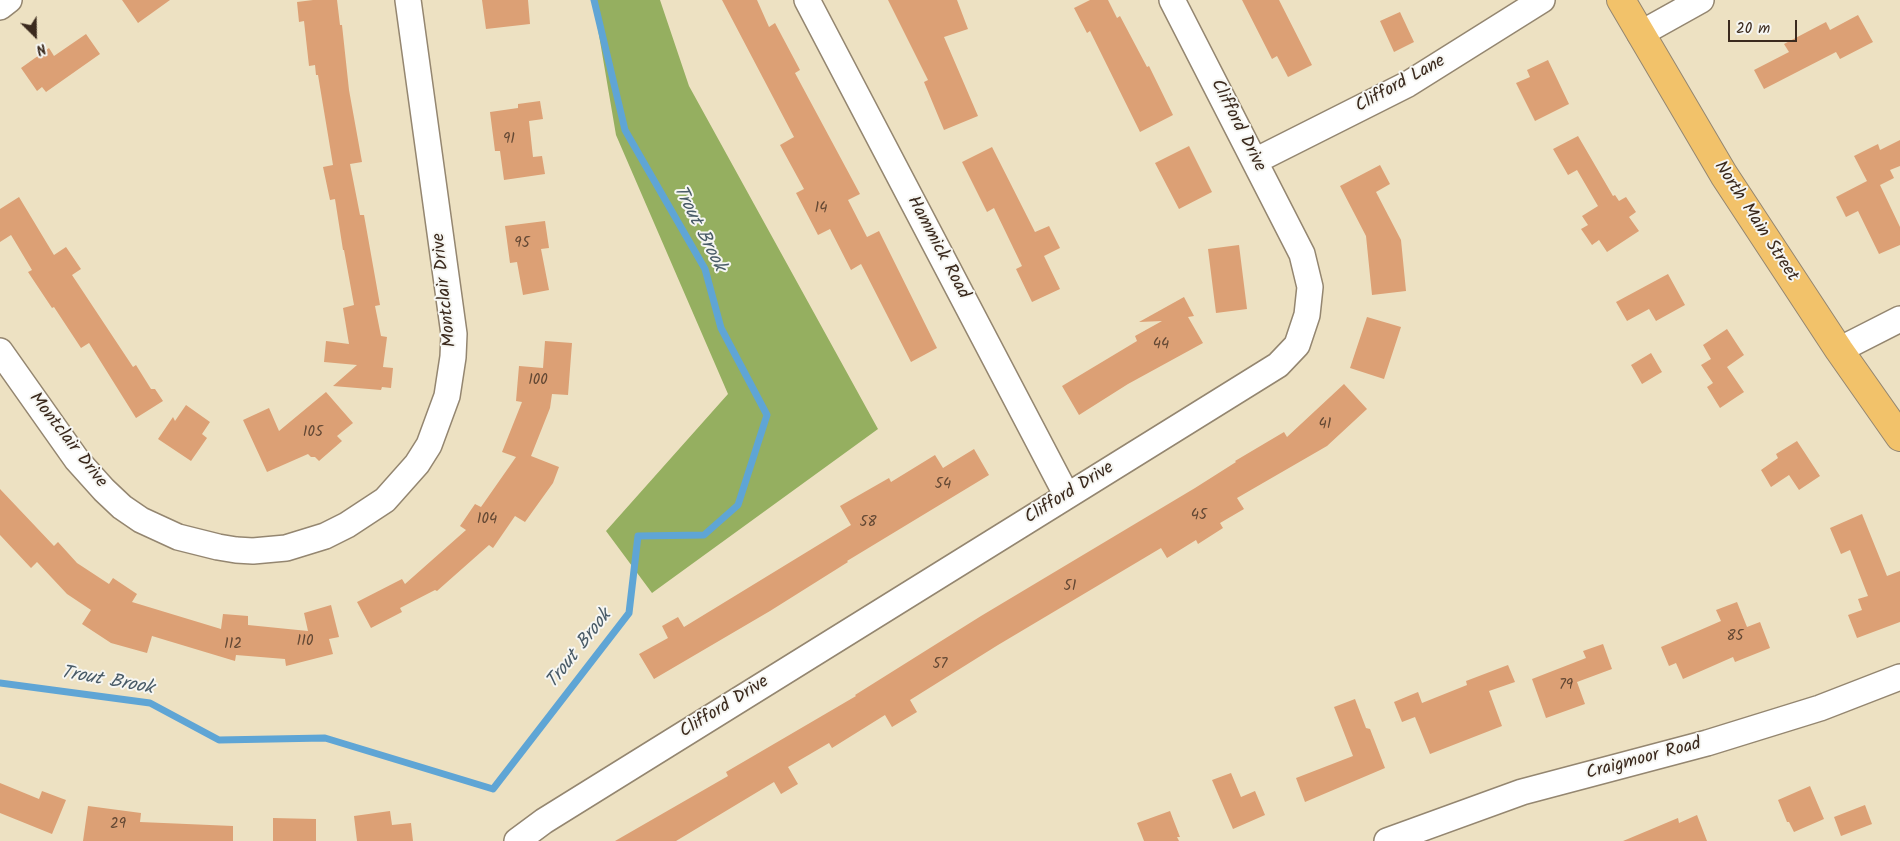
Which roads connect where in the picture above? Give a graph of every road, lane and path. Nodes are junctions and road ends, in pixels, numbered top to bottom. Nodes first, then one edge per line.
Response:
1 (9, 0) edge
2 (408, 0) edge
3 (807, 0) edge
4 (1172, 0) edge
5 (1542, 0) edge
6 (1621, 0) edge
7 (1701, 0) edge
8 (0, 7) edge
9 (1640, 34) junction
10 (1255, 161) junction
11 (1900, 319) edge
12 (0, 350) edge
13 (1839, 350) junction
14 (1900, 437) edge
15 (1067, 496) junction
16 (1900, 677) edge
17 (517, 841) edge
18 (1387, 841) edge

1 - 8 street
2 - 12 street, Montclair Drive
3 - 15 street, Hammick Road
4 - 10 street, Clifford Drive
5 - 10 street, Clifford Lane
6 - 9 main road, North Main Street
7 - 9 street
9 - 13 main road, North Main Street
10 - 15 street, Clifford Drive
11 - 13 street
13 - 14 main road, North Main Street
15 - 17 street, Clifford Drive
16 - 18 street, Craigmoor Road

